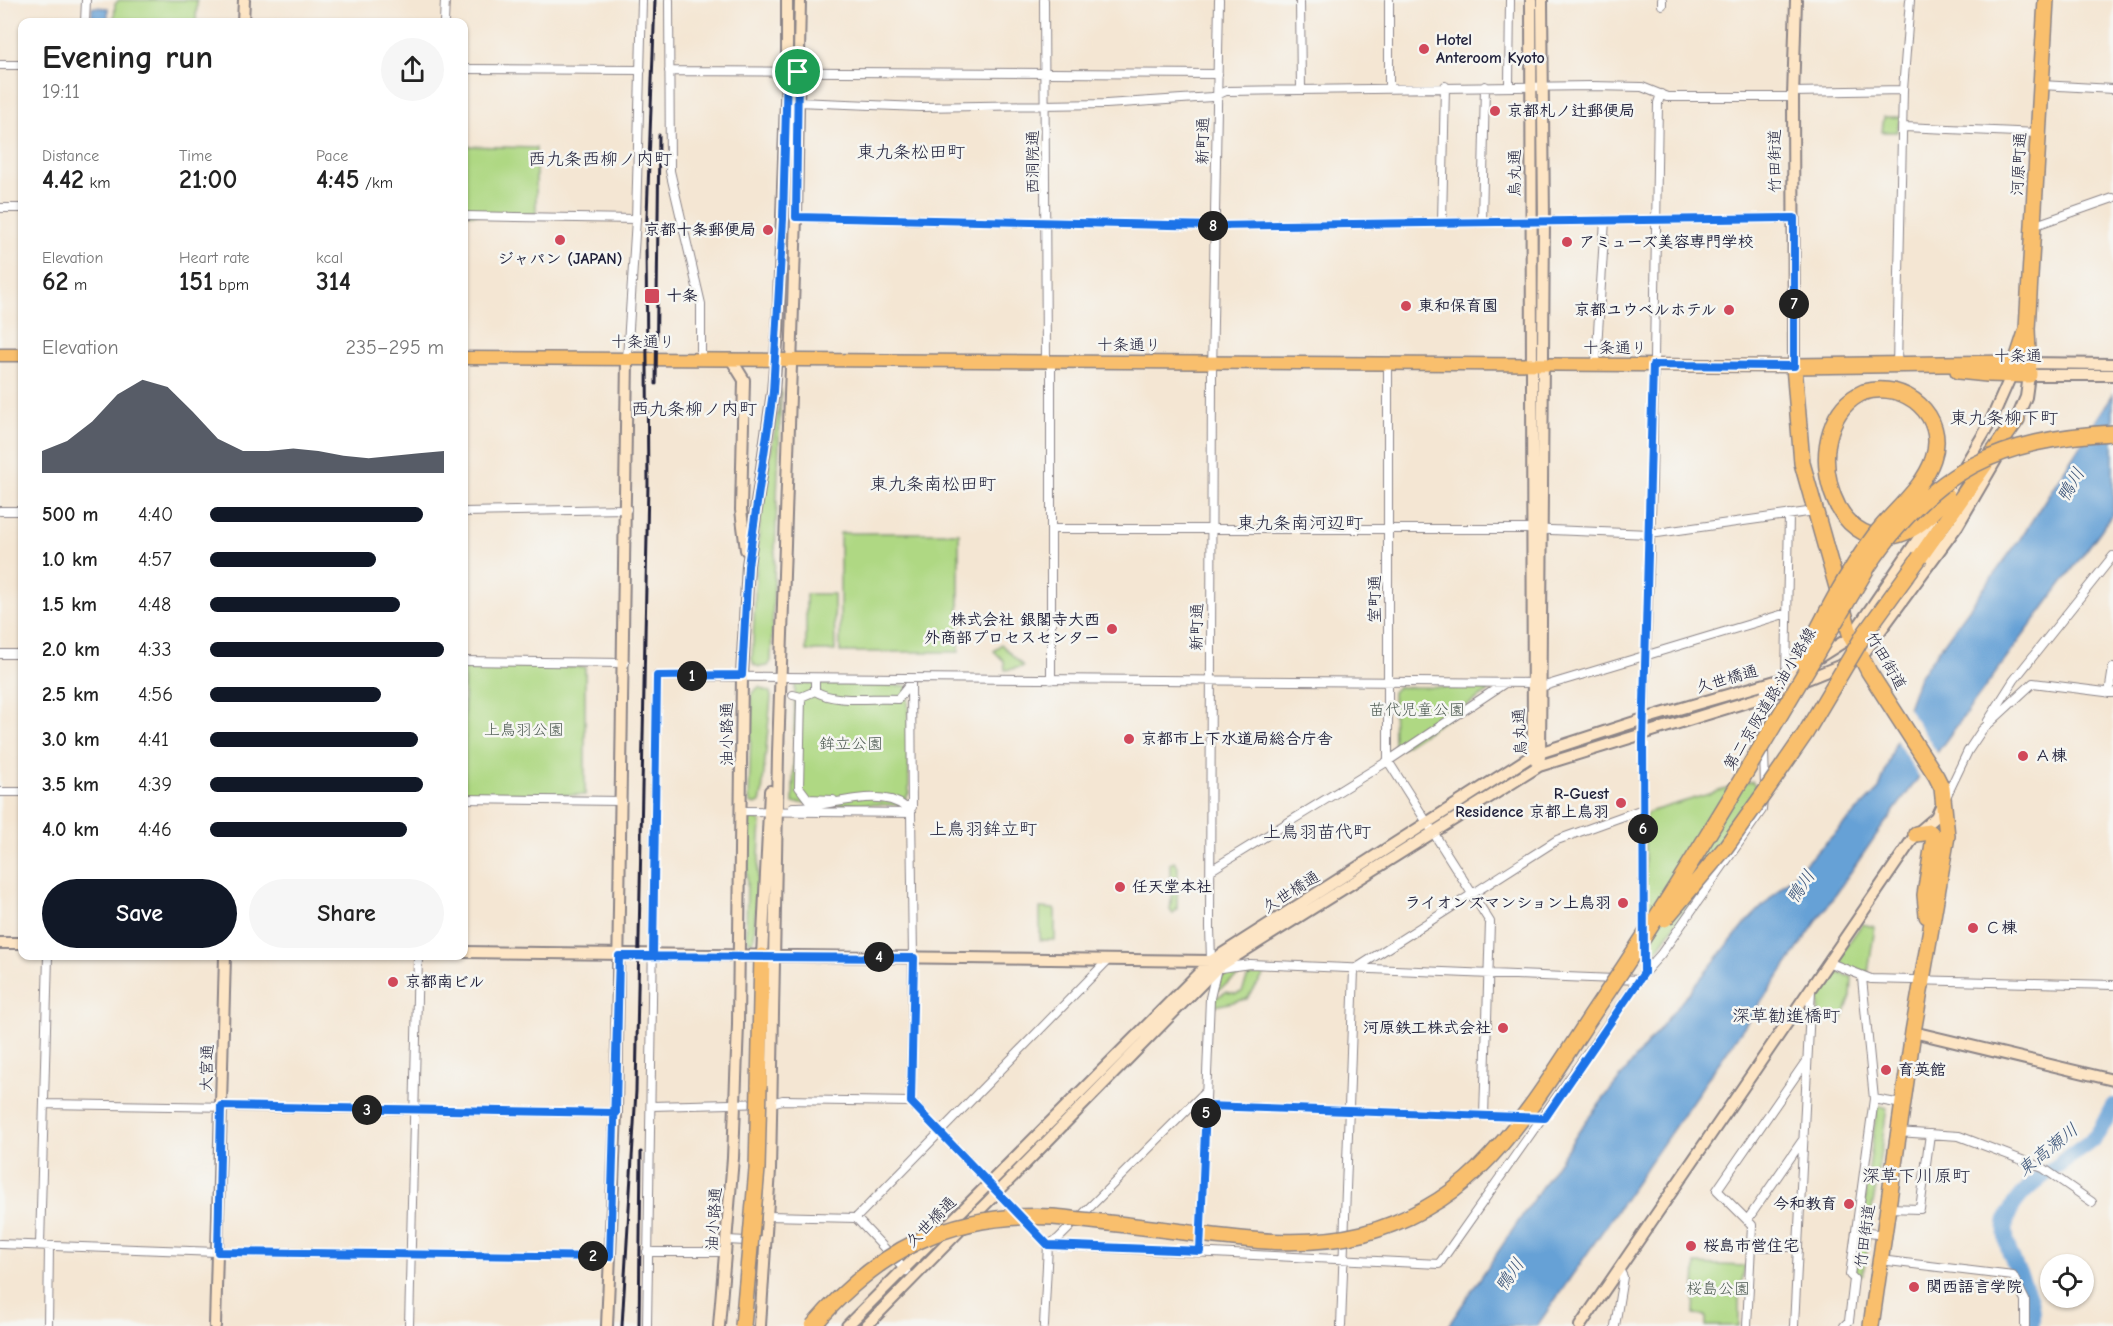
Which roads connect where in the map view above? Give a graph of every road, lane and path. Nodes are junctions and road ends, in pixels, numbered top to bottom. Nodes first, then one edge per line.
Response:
1 (86, 0) edge
2 (244, 0) edge
3 (445, 0) edge
4 (642, 0) edge
5 (669, 0) edge
6 (787, 0) edge
7 (800, 0) edge
8 (1044, 0) edge
9 (1219, 0) edge
10 (1300, 0) edge
11 (1389, 0) edge
12 (1510, 0) edge
13 (1531, 0) edge
14 (1542, 0) edge
15 (1796, 0) edge
16 (1910, 0) edge
17 (2046, 0) edge
18 (85, 18) edge
19 (243, 18) edge
20 (444, 18) edge
21 (0, 65) edge
22 (18, 65) edge
23 (468, 69) edge
24 (641, 70) junction
25 (669, 71) junction
26 (792, 72) junction
27 (1045, 73) junction
28 (1218, 74) junction
29 (1509, 85) junction
30 (2041, 85) junction
31 (1445, 86) junction
32 (1485, 86) junction
33 (1537, 86) junction
34 (1389, 87) junction
35 (1301, 89) junction
36 (2113, 89) edge
37 (1903, 90) junction
38 (1218, 94) junction
39 (1661, 94) junction
40 (1793, 95) junction
41 (797, 102) junction
42 (1046, 105) junction
43 (1904, 127) junction
44 (2038, 133) junction
45 (2113, 198) edge
46 (0, 208) edge
47 (18, 208) edge
48 (468, 216) edge
49 (796, 217) junction
50 (1656, 218) junction
51 (1794, 218) junction
52 (636, 219) junction
53 (1605, 220) junction
54 (1530, 221) junction
55 (1544, 221) junction
56 (1047, 222) junction
57 (1442, 222) junction
58 (1482, 222) junction
59 (1215, 226) junction
60 (2033, 226) junction
61 (0, 355) edge
62 (18, 355) edge
63 (468, 358) edge
64 (627, 359) junction
65 (701, 359) junction
66 (731, 359) junction
67 (776, 360) junction
68 (791, 360) junction
69 (1048, 361) junction
70 (1214, 362) junction
71 (1388, 363) junction
72 (1537, 364) junction
73 (1596, 364) junction
74 (2111, 364) edge
75 (1653, 365) junction
76 (1794, 366) junction
77 (1898, 366) junction
78 (2022, 369) junction
79 (2108, 375) edge
80 (2017, 419) junction
81 (2113, 434) edge
82 (2113, 441) edge
83 (1947, 496) junction
84 (627, 509) junction
85 (0, 511) edge
86 (18, 511) edge
87 (1815, 511) junction
88 (468, 512) edge
89 (1789, 514) junction
90 (1053, 529) junction
91 (1211, 529) junction
92 (1388, 529) junction
93 (1538, 529) junction
94 (1650, 534) junction
95 (2113, 556) edge
96 (748, 566) junction
97 (1787, 613) junction
98 (1851, 637) junction
99 (0, 654) edge
100 (18, 654) edge
101 (1646, 655) junction
102 (1861, 657) junction
103 (468, 661) edge
104 (625, 663) junction
105 (2113, 668) edge
106 (742, 675) junction
107 (782, 675) junction
108 (1786, 678) junction
109 (1052, 680) junction
110 (1210, 681) junction
111 (815, 682) dead end
112 (1506, 682) junction
113 (1388, 683) junction
114 (1765, 684) junction
115 (1537, 685) junction
116 (815, 692) junction
117 (2111, 693) edge
118 (1766, 696) junction
119 (1644, 719) junction
120 (1982, 730) junction
121 (1643, 732) junction
122 (1537, 754) junction
123 (1388, 761) junction
124 (1539, 766) junction
125 (1747, 773) junction
126 (0, 792) edge
127 (18, 792) edge
128 (1943, 795) junction
129 (468, 799) edge
130 (837, 800) junction
131 (622, 801) junction
132 (791, 807) dead end
133 (1643, 810) junction
134 (741, 811) junction
135 (773, 811) junction
136 (1430, 827) junction
137 (1916, 834) junction
138 (1211, 870) junction
139 (1473, 893) junction
140 (1930, 924) junction
141 (1650, 939) junction
142 (0, 943) edge
143 (18, 943) edge
144 (468, 952) edge
145 (619, 956) junction
146 (653, 956) junction
147 (738, 956) junction
148 (768, 956) junction
149 (914, 958) junction
150 (48, 960) edge
151 (225, 960) edge
152 (418, 960) edge
153 (1108, 960) junction
154 (1830, 963) junction
155 (1214, 965) junction
156 (1354, 970) junction
157 (1489, 973) junction
158 (1642, 976) junction
159 (1862, 978) junction
160 (1921, 982) junction
161 (2113, 985) edge
162 (1811, 988) junction
163 (1913, 1032) junction
164 (1807, 1060) junction
165 (2113, 1080) edge
166 (1090, 1082) junction
167 (1099, 1090) junction
168 (1206, 1091) junction
169 (1539, 1092) junction
170 (1874, 1099) junction
171 (911, 1102) junction
172 (771, 1103) junction
173 (45, 1104) junction
174 (735, 1104) junction
175 (1902, 1104) junction
176 (221, 1106) junction
177 (651, 1106) junction
178 (1206, 1106) junction
179 (413, 1111) junction
180 (1347, 1111) junction
181 (616, 1113) junction
182 (1484, 1116) junction
183 (1545, 1118) junction
184 (939, 1132) junction
185 (1898, 1132) junction
186 (1930, 1134) junction
187 (1803, 1139) junction
188 (991, 1183) junction
189 (999, 1192) junction
190 (2091, 1202) dead end
191 (1887, 1208) junction
192 (767, 1216) junction
193 (856, 1218) junction
194 (1748, 1219) junction
195 (1856, 1231) junction
196 (1883, 1235) junction
197 (727, 1240) junction
198 (766, 1242) junction
199 (0, 1244) edge
200 (1048, 1245) junction
201 (45, 1246) junction
202 (1751, 1247) junction
203 (1798, 1247) junction
204 (1200, 1251) junction
205 (218, 1252) junction
206 (647, 1252) junction
207 (726, 1252) junction
208 (411, 1254) junction
209 (610, 1257) junction
210 (1342, 1258) junction
211 (1880, 1260) junction
212 (1619, 1269) junction
213 (905, 1270) junction
214 (914, 1279) junction
215 (48, 1326) edge
216 (215, 1326) edge
217 (409, 1326) edge
218 (607, 1326) edge
219 (647, 1326) edge
220 (719, 1326) edge
221 (743, 1326) edge
222 (760, 1326) edge
223 (813, 1326) edge
224 (847, 1326) edge
225 (866, 1326) edge
226 (1044, 1326) edge
227 (1341, 1326) edge
228 (1580, 1326) edge
229 (1615, 1326) edge
230 (1747, 1326) edge
231 (1794, 1326) edge
232 (1844, 1326) edge
233 (1871, 1326) edge
234 (2025, 1326) edge

1 - 18 street
2 - 19 street
3 - 20 street
4 - 24 street
5 - 25 street
6 - 26 street, 油小路通
7 - 26 street, 油小路通
8 - 27 street, 西洞院通
9 - 28 street, 新町通
10 - 35 street
11 - 34 street
12 - 29 street
13 - 33 street, 烏丸通
14 - 33 street, 烏丸通
15 - 40 street, 竹田街道
16 - 37 street
17 - 30 highway, 河原町通
21 - 22 street
23 - 24 street
24 - 52 street
25 - 26 street
25 - 65 street
26 - 27 street
26 - 41 street, 油小路通
26 - 67 street, 油小路通
27 - 28 street
27 - 42 street, 西洞院通
28 - 38 street, 新町通
29 - 32 street
29 - 33 street
30 - 36 street
30 - 44 highway, 河原町通
31 - 32 street
31 - 34 street
31 - 57 street
32 - 58 street
33 - 39 street
33 - 54 street, 烏丸通
33 - 55 street, 烏丸通
34 - 35 street
35 - 38 street
37 - 40 street
37 - 43 street
38 - 42 street
38 - 59 street, 新町通
39 - 40 street
39 - 50 street
40 - 51 street, 竹田街道
41 - 42 street
41 - 49 street, 油小路通
42 - 56 street, 西洞院通
43 - 44 street
43 - 77 street
44 - 60 highway, 河原町通
45 - 60 street
46 - 47 street
48 - 52 street
49 - 56 street
49 - 68 street, 油小路通
50 - 51 street
50 - 53 street
50 - 75 street
51 - 76 street, 竹田街道
52 - 64 street
53 - 55 street
53 - 73 street
54 - 55 street
54 - 58 street
54 - 72 street, 烏丸通
55 - 72 street, 烏丸通
56 - 59 street
56 - 69 street, 西洞院通
57 - 58 street
57 - 59 street
59 - 70 street, 新町通
60 - 78 highway, 河原町通
61 - 62 main road
63 - 64 main road, 十条通り
64 - 65 main road, 十条通り
64 - 84 street
65 - 66 main road, 十条通り
66 - 67 main road, 十条通り
66 - 96 street
67 - 68 main road, 十条通り
67 - 96 street, 油小路通
68 - 69 main road, 十条通り
68 - 107 street, 油小路通
69 - 70 main road, 十条通り
69 - 90 street, 西洞院通
70 - 71 main road, 十条通り
70 - 91 street, 新町通
71 - 72 main road, 十条通り
71 - 92 street, 室町通
72 - 73 main road, 十条通り
72 - 93 street, 烏丸通
73 - 75 main road, 十条通り
74 - 78 street, 十条通
75 - 76 main road, 十条通り
75 - 94 street
76 - 77 highway, 十条通
76 - 87 highway, 竹田街道
77 - 78 highway, 十条通
78 - 79 street, 十条通
78 - 80 street
78 - 83 street
80 - 102 street
80 - 141 highway, bridge
81 - 125 highway, 第二京阪道路;油小路線, bridge
82 - 141 highway, 第二京阪道路;油小路線, bridge
83 - 98 street
83 - 125 highway, bridge
84 - 88 street
84 - 104 street
85 - 86 street
87 - 89 street
87 - 98 highway, 竹田街道
89 - 94 street
89 - 97 street
90 - 91 street
90 - 109 street, 西洞院通
91 - 92 street
91 - 110 street, 新町通
92 - 93 street
92 - 113 street, 室町通
93 - 94 street
93 - 115 street, 烏丸通
94 - 101 street
95 - 120 street
96 - 106 street, 油小路通
97 - 101 street
97 - 108 street
98 - 102 highway, 竹田街道
98 - 108 street, 久世橋通
99 - 100 street
101 - 115 street
101 - 119 street
102 - 118 street, 久世橋通
102 - 128 highway, 竹田街道
103 - 104 street
104 - 131 street
105 - 117 street
106 - 107 street
106 - 134 street, 油小路通
106 - 146 street
107 - 109 street
107 - 135 street, 油小路通
108 - 114 street, 久世橋通
109 - 110 street
110 - 113 street
110 - 138 street, 新町通
111 - 116 street
112 - 113 street
112 - 115 street
112 - 123 street
113 - 123 street, 室町通
114 - 118 street
114 - 119 street, 久世橋通
115 - 122 street, 烏丸通
116 - 130 street
116 - 130 street
117 - 120 street
118 - 121 street, 久世橋通
118 - 158 street
119 - 121 street
119 - 122 street, 久世橋通
120 - 128 street
121 - 124 street, 久世橋通
121 - 133 street
122 - 124 street, 烏丸通
122 - 136 street, 久世橋通
123 - 136 street
123 - 138 street
124 - 136 street, 久世橋通
125 - 169 highway, 第二京阪道路;油小路線, bridge
126 - 127 street
128 - 137 street
128 - 140 highway, 竹田街道
129 - 131 street
130 - 132 street
131 - 145 street
133 - 139 street
133 - 158 street
134 - 135 street
134 - 147 street, 油小路通
135 - 148 street, 油小路通
135 - 149 street
136 - 139 street
136 - 155 street, 久世橋通
137 - 140 highway
137 - 154 street
138 - 155 street, 新町通
139 - 156 street
139 - 157 street
140 - 160 highway, 竹田街道
141 - 169 highway, 第二京阪道路;油小路線, bridge
142 - 143 street
144 - 145 street
145 - 146 street
145 - 181 street
146 - 147 street
146 - 177 street
147 - 148 street
147 - 174 street, 油小路通
148 - 149 street
148 - 172 street
148 - 221 highway, bridge
149 - 153 street
149 - 171 street
150 - 173 street
151 - 176 street, 大宮通
152 - 179 street
153 - 155 street
153 - 184 street
154 - 159 street
154 - 162 street
155 - 156 street
155 - 166 street, 久世橋通
155 - 167 street, 久世橋通
155 - 168 street, 新町通
156 - 157 street
156 - 180 street
157 - 158 street
157 - 182 street
158 - 183 street
159 - 160 street
159 - 170 street
160 - 161 street
160 - 163 highway, 竹田街道
162 - 164 street
162 - 212 street
163 - 165 street
163 - 175 highway, 竹田街道
164 - 187 street
164 - 194 street
166 - 167 street
166 - 188 street, 久世橋通
167 - 189 street, 久世橋通
168 - 178 street, 新町通
168 - 200 street
169 - 223 highway, 第二京阪道路;油小路線, bridge
170 - 175 street
170 - 195 street
171 - 172 street
171 - 184 street
172 - 174 street
172 - 192 street
173 - 176 street
173 - 201 street
174 - 177 street
174 - 197 street, 油小路通
175 - 185 highway, 竹田街道
176 - 179 street
176 - 205 street, 大宮通
177 - 206 street
178 - 180 street
178 - 204 street, 新町通
179 - 181 street
179 - 208 street
180 - 182 street
180 - 210 street
181 - 209 street
182 - 183 street
183 - 210 street
184 - 188 street
184 - 193 street
185 - 186 street
185 - 191 highway, 竹田街道
186 - 190 street
186 - 191 street
187 - 194 street
187 - 203 street
188 - 189 street
188 - 213 street, 久世橋通
189 - 200 street
189 - 214 street, 久世橋通
191 - 196 highway, 竹田街道
192 - 193 street
192 - 198 street
193 - 213 street
194 - 202 street
195 - 196 street
195 - 232 street
196 - 211 highway, 竹田街道
197 - 198 street
197 - 207 street, 油小路通
198 - 222 street
199 - 201 street
200 - 204 street
200 - 226 street
201 - 205 street
201 - 215 street
202 - 203 street
202 - 230 street
203 - 231 street
204 - 210 street
205 - 208 street
205 - 216 street, 大宮通
206 - 207 street
206 - 219 street
207 - 220 street, 油小路通
208 - 209 street
208 - 217 street
209 - 218 street
210 - 227 street
211 - 233 highway, 竹田街道
211 - 234 street
212 - 228 street
212 - 229 street
213 - 214 street
213 - 224 street, 久世橋通
214 - 225 street, 久世橋通

